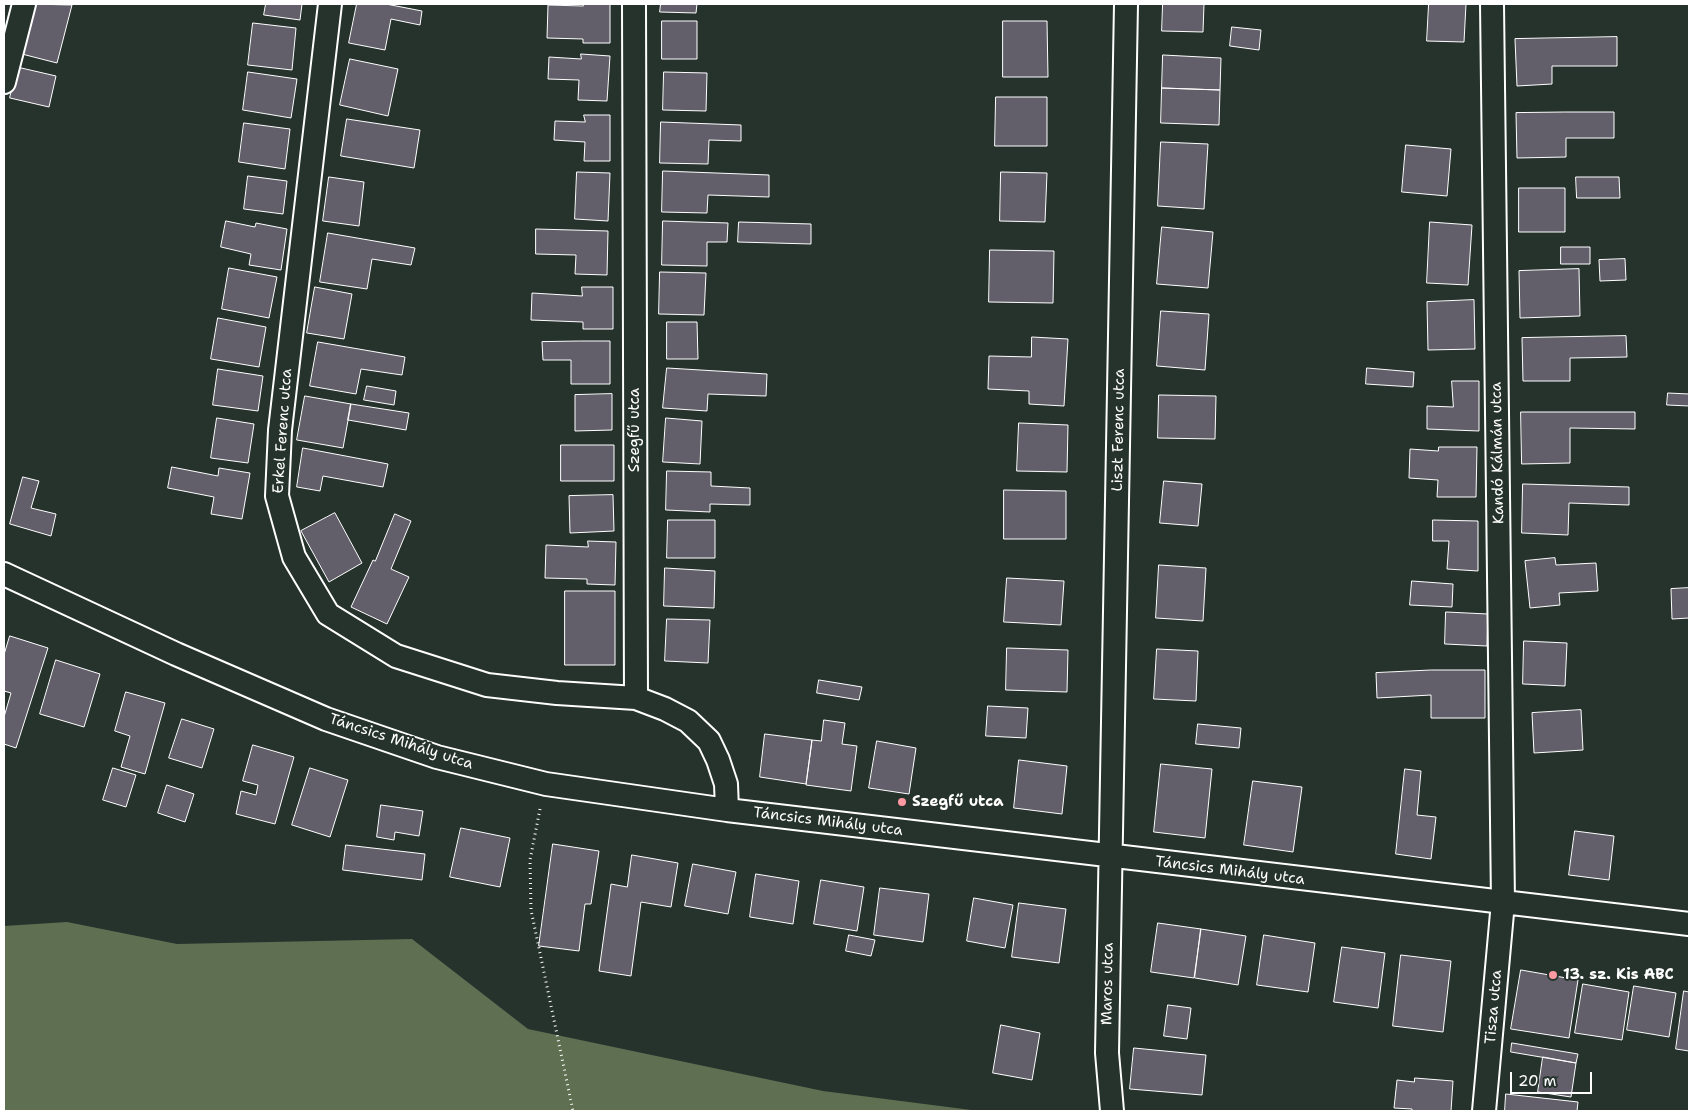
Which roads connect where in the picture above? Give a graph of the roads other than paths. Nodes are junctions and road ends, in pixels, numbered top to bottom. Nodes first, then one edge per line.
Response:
1 (24, 4) edge
2 (330, 4) edge
3 (634, 4) edge
4 (1126, 4) edge
5 (1492, 4) edge
6 (4, 82) edge
7 (4, 574) edge
8 (636, 698) junction
9 (727, 810) junction
10 (1111, 857) junction
11 (1503, 902) junction
12 (1689, 924) edge
13 (1112, 1111) edge
14 (1484, 1111) edge

1 - 6 street
2 - 8 street, Erkel Ferenc utca
3 - 8 street, Szegfű utca
4 - 10 street, Liszt Ferenc utca
5 - 11 street, Kandó Kálmán utca
7 - 9 street, Táncsics Mihály utca
8 - 9 street
9 - 10 street, Táncsics Mihály utca
10 - 11 street, Táncsics Mihály utca
10 - 13 street, Maros utca
11 - 12 street, Táncsics Mihály utca
11 - 14 street, Tisza utca

